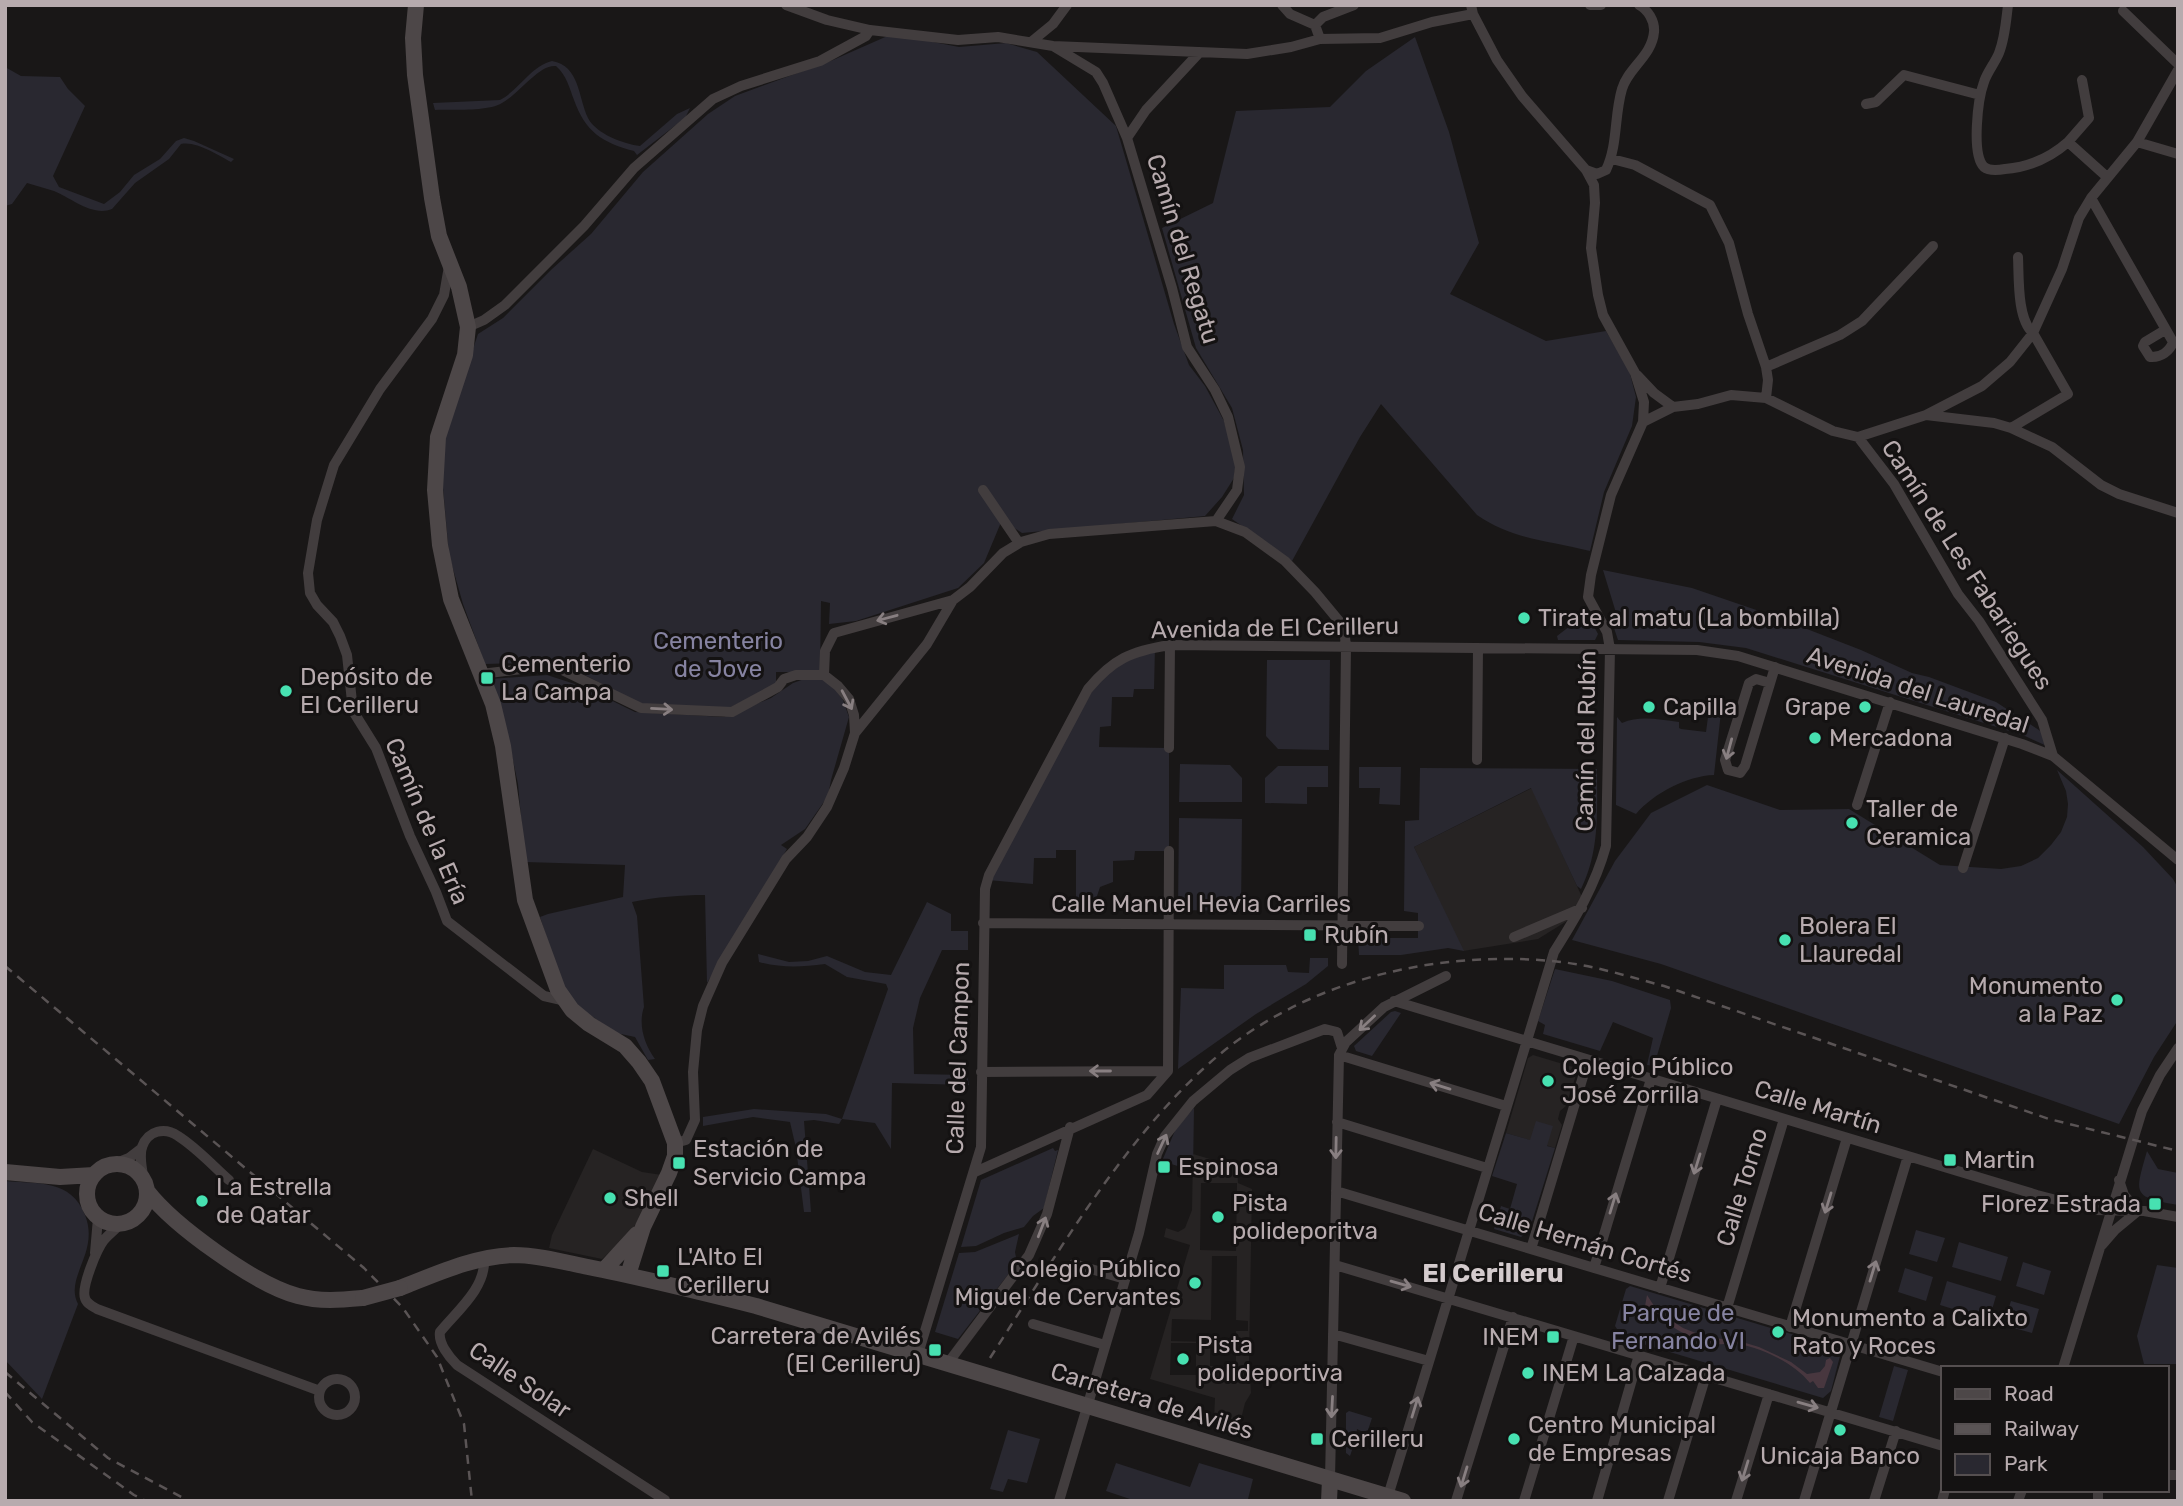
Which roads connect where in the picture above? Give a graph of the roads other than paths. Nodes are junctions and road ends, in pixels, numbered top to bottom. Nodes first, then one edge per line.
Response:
1 (416, 5) edge
2 (786, 5) edge
3 (1068, 5) edge
4 (1282, 5) edge
5 (1354, 5) edge
6 (1590, 5) edge
7 (1601, 5) edge
8 (1639, 5) edge
9 (2008, 5) edge
10 (1472, 10) edge
11 (2123, 11) dead end
12 (1315, 25) junction
13 (870, 30) junction
14 (1320, 39) junction
15 (1031, 42) junction
16 (1053, 47) junction
17 (1198, 54) junction
18 (2178, 64) edge
19 (2178, 70) edge
20 (2082, 80) dead end
21 (1980, 94) junction
22 (1866, 104) dead end
23 (1127, 138) junction
24 (2068, 142) junction
25 (2137, 142) junction
26 (2178, 154) edge
27 (1612, 159) junction
28 (1586, 170) junction
29 (2107, 177) junction
30 (2091, 198) junction
31 (1933, 246) dead end
32 (2018, 257) dead end
33 (449, 266) junction
34 (468, 327) junction
35 (2165, 330) dead end
36 (2033, 333) junction
37 (1766, 367) junction
38 (1635, 373) junction
39 (1766, 398) junction
40 (1673, 407) junction
41 (1926, 415) junction
42 (1643, 422) junction
43 (2011, 428) junction
44 (1858, 437) junction
45 (983, 490) dead end
46 (2178, 513) edge
47 (1216, 521) junction
48 (1019, 543) junction
49 (953, 600) junction
50 (1170, 645) junction
51 (1346, 647) junction
52 (1478, 648) junction
53 (1610, 649) junction
54 (1775, 667) junction
55 (481, 674) junction
56 (824, 675) junction
57 (1770, 683) junction
58 (1890, 702) junction
59 (855, 733) junction
60 (2005, 738) junction
61 (1169, 748) dead end
62 (2053, 756) junction
63 (1477, 760) dead end
64 (1857, 805) dead end
65 (1168, 851) dead end
66 (2178, 860) edge
67 (1963, 868) dead end
68 (1582, 908) junction
69 (983, 923) junction
70 (1168, 924) junction
71 (1343, 926) junction
72 (1419, 926) dead end
73 (1514, 937) dead end
74 (1342, 964) dead end
75 (1446, 976) dead end
76 (566, 1001) junction
77 (1394, 1001) junction
78 (1525, 1041) junction
79 (2178, 1048) edge
80 (1340, 1051) junction
81 (1588, 1060) junction
82 (1139, 1071) junction
83 (1168, 1071) junction
84 (981, 1072) junction
85 (1651, 1079) junction
86 (1147, 1095) junction
87 (1717, 1099) junction
88 (1506, 1106) junction
89 (1784, 1119) junction
90 (1337, 1122) junction
91 (1070, 1127) junction
92 (1847, 1138) junction
93 (675, 1143) junction
94 (981, 1147) junction
95 (142, 1148) junction
96 (1908, 1156) junction
97 (1006, 1158) junction
98 (114, 1164) junction
99 (1487, 1168) junction
100 (975, 1171) junction
101 (5, 1172) edge
102 (94, 1175) junction
103 (60, 1177) junction
104 (229, 1180) dead end
105 (2119, 1180) junction
106 (145, 1186) junction
107 (1336, 1191) junction
108 (86, 1198) junction
109 (2110, 1211) junction
110 (2138, 1211) junction
111 (2178, 1217) edge
112 (98, 1218) junction
113 (175, 1222) junction
114 (126, 1223) junction
115 (643, 1227) junction
116 (1468, 1230) junction
117 (2099, 1248) junction
118 (1531, 1249) junction
119 (95, 1255) junction
120 (484, 1259) junction
121 (1074, 1264) dead end
122 (1335, 1265) junction
123 (1594, 1268) junction
124 (604, 1270) junction
125 (628, 1275) junction
126 (1125, 1279) junction
127 (1660, 1288) junction
128 (1448, 1298) junction
129 (1727, 1308) junction
130 (1513, 1317) junction
131 (1033, 1324) dead end
132 (1790, 1327) junction
133 (1333, 1334) junction
134 (1574, 1336) junction
135 (1105, 1345) junction
136 (1851, 1345) junction
137 (1639, 1355) junction
138 (1429, 1360) junction
139 (940, 1361) junction
140 (2064, 1366) edge
141 (1941, 1371) edge
142 (1706, 1375) junction
143 (320, 1391) dead end
144 (1769, 1394) junction
145 (1087, 1405) junction
146 (1831, 1412) junction
147 (1896, 1431) junction
148 (1941, 1445) edge
149 (1329, 1479) junction
150 (1392, 1499) edge
151 (665, 1500) edge
152 (1059, 1501) edge
153 (1329, 1501) edge
154 (1456, 1501) edge
155 (1524, 1501) edge
156 (1597, 1501) edge
157 (1668, 1501) edge
158 (1736, 1501) edge
159 (1804, 1501) edge
160 (1874, 1501) edge

1 - 33 street
2 - 13 street
3 - 15 street
4 - 12 street
5 - 12 street
6 - 7 street
8 - 27 street
9 - 21 street
10 - 14 street
10 - 28 street, Camín del Rubín
11 - 18 street
12 - 14 street
13 - 15 street
13 - 34 street
14 - 17 street
15 - 16 street
16 - 17 street
16 - 23 street, Camín del Regatu
17 - 23 street
19 - 25 street
20 - 24 street
21 - 22 street
21 - 24 street
23 - 47 street, Camín del Regatu
24 - 29 street
25 - 26 street
25 - 29 street
27 - 28 street
27 - 37 street
28 - 38 street, Camín del Rubín
29 - 30 street
30 - 35 street
30 - 36 street
31 - 37 street
32 - 36 street
33 - 34 street
33 - 76 street, Camín de la Ería
34 - 55 street
36 - 41 street
36 - 43 street
37 - 39 street
38 - 40 street
38 - 42 street, Camín del Rubín
39 - 40 street
39 - 44 street
40 - 42 street
41 - 43 street
41 - 44 street
42 - 53 street, Camín del Rubín
43 - 46 street
44 - 62 street, Camín de Les Fabariegues
45 - 48 street
47 - 48 street
47 - 51 street
48 - 49 street
49 -> 56 street
49 - 59 street
50 - 51 street, Avenida de El Cerilleru
50 - 61 street
50 - 69 street, Avenida de El Cerilleru
51 - 52 street, Avenida de El Cerilleru
51 - 71 street
52 - 53 street, Avenida de El Cerilleru
52 - 63 street
53 - 54 street, Avenida del Lauredal
53 - 68 street, Camín del Rubín
54 - 57 street
54 - 58 street, Avenida del Lauredal
55 -> 56 street
55 - 76 street
56 -> 59 street
57 -> 57 street
58 - 60 street, Avenida del Lauredal
58 - 64 street
59 - 93 street
60 - 62 street, Avenida del Lauredal
60 - 67 street
62 - 66 street, Avenida del Lauredal
65 - 70 street
68 - 73 street
68 - 78 street, Camín del Rubín
69 - 70 street, Calle Manuel Hevia Carriles
69 - 84 street, Calle del Campon
70 - 71 street, Calle Manuel Hevia Carriles
70 - 83 street
71 - 72 street, Calle Manuel Hevia Carriles
71 - 74 street
75 - 77 street
76 - 93 street
77 - 78 street, Calle Martín
77 -> 80 street
78 - 81 street, Calle Martín
78 - 88 street, Camín del Rubín
79 - 105 street
88 -> 80 street
80 - 90 street
126 -> 80 street
81 - 85 street, Calle Martín
81 - 118 street
82 - 83 street
82 -> 84 street
82 - 86 street
83 - 86 street
84 - 94 street, Calle del Campon
85 - 87 street, Calle Martín
123 -> 85 street
86 - 91 street
87 - 89 street, Calle Martín
87 -> 127 street
88 - 99 street, Camín del Rubín
89 - 92 street, Calle Martín
89 - 129 street, Calle Torno
90 - 99 street
90 -> 107 street
91 - 97 street
139 -> 91 street
92 - 96 street, Calle Martín
92 -> 132 street
93 - 115 street
94 - 97 street
94 - 100 street, Calle del Campon
95 - 98 street
95 - 104 street
95 - 106 street
96 - 109 street, Calle Martín
136 -> 96 street
97 - 100 street
98 - 102 street
98 - 106 street
99 - 116 street, Camín del Rubín
100 - 139 street, Calle del Campon
101 - 103 street
102 - 103 street
102 - 108 street
103 - 108 street
105 - 109 street
105 - 110 street
106 - 113 street, Carretera de Avilés
106 - 114 street
107 - 116 street, Calle Hernán Cortés
107 - 122 street
108 - 112 street
109 - 110 street, Calle Martín
109 - 117 street
110 - 111 street, Calle Martín
110 - 117 street
112 - 114 street
112 - 119 street
113 - 114 street
113 - 120 street, Carretera de Avilés, bridge
114 - 119 street
115 - 124 street
115 - 125 street
116 - 118 street, Calle Hernán Cortés
116 - 128 street, Camín del Rubín
117 - 140 street
118 - 123 street, Calle Hernán Cortés
119 - 143 street
120 - 124 street, Carretera de Avilés
120 - 151 street, Calle Solar
121 - 126 street
122 -> 128 street
122 - 133 street
123 - 127 street, Calle Hernán Cortés
124 - 125 street, Carretera de Avilés
125 - 139 street, Carretera de Avilés
126 - 135 street
127 - 129 street, Calle Hernán Cortés
128 - 130 street
128 - 138 street, Camín del Rubín
129 - 132 street, Calle Hernán Cortés
130 - 134 street
130 -> 154 street
131 - 135 street
132 - 136 street, Calle Hernán Cortés
133 - 138 street
133 -> 149 street
134 - 137 street
134 - 155 street
135 - 145 street
136 - 141 street, Calle Hernán Cortés
136 - 146 street
137 - 142 street
137 - 156 street
150 -> 138 street, Camín del Rubín
139 - 145 street, Carretera de Avilés
142 - 144 street
142 - 157 street
144 -> 146 street
144 -> 158 street
145 - 149 street, Carretera de Avilés
145 - 152 street
146 - 147 street
146 - 159 street
147 - 148 street
147 - 160 street
149 - 150 street, Carretera de Avilés
149 - 153 street

